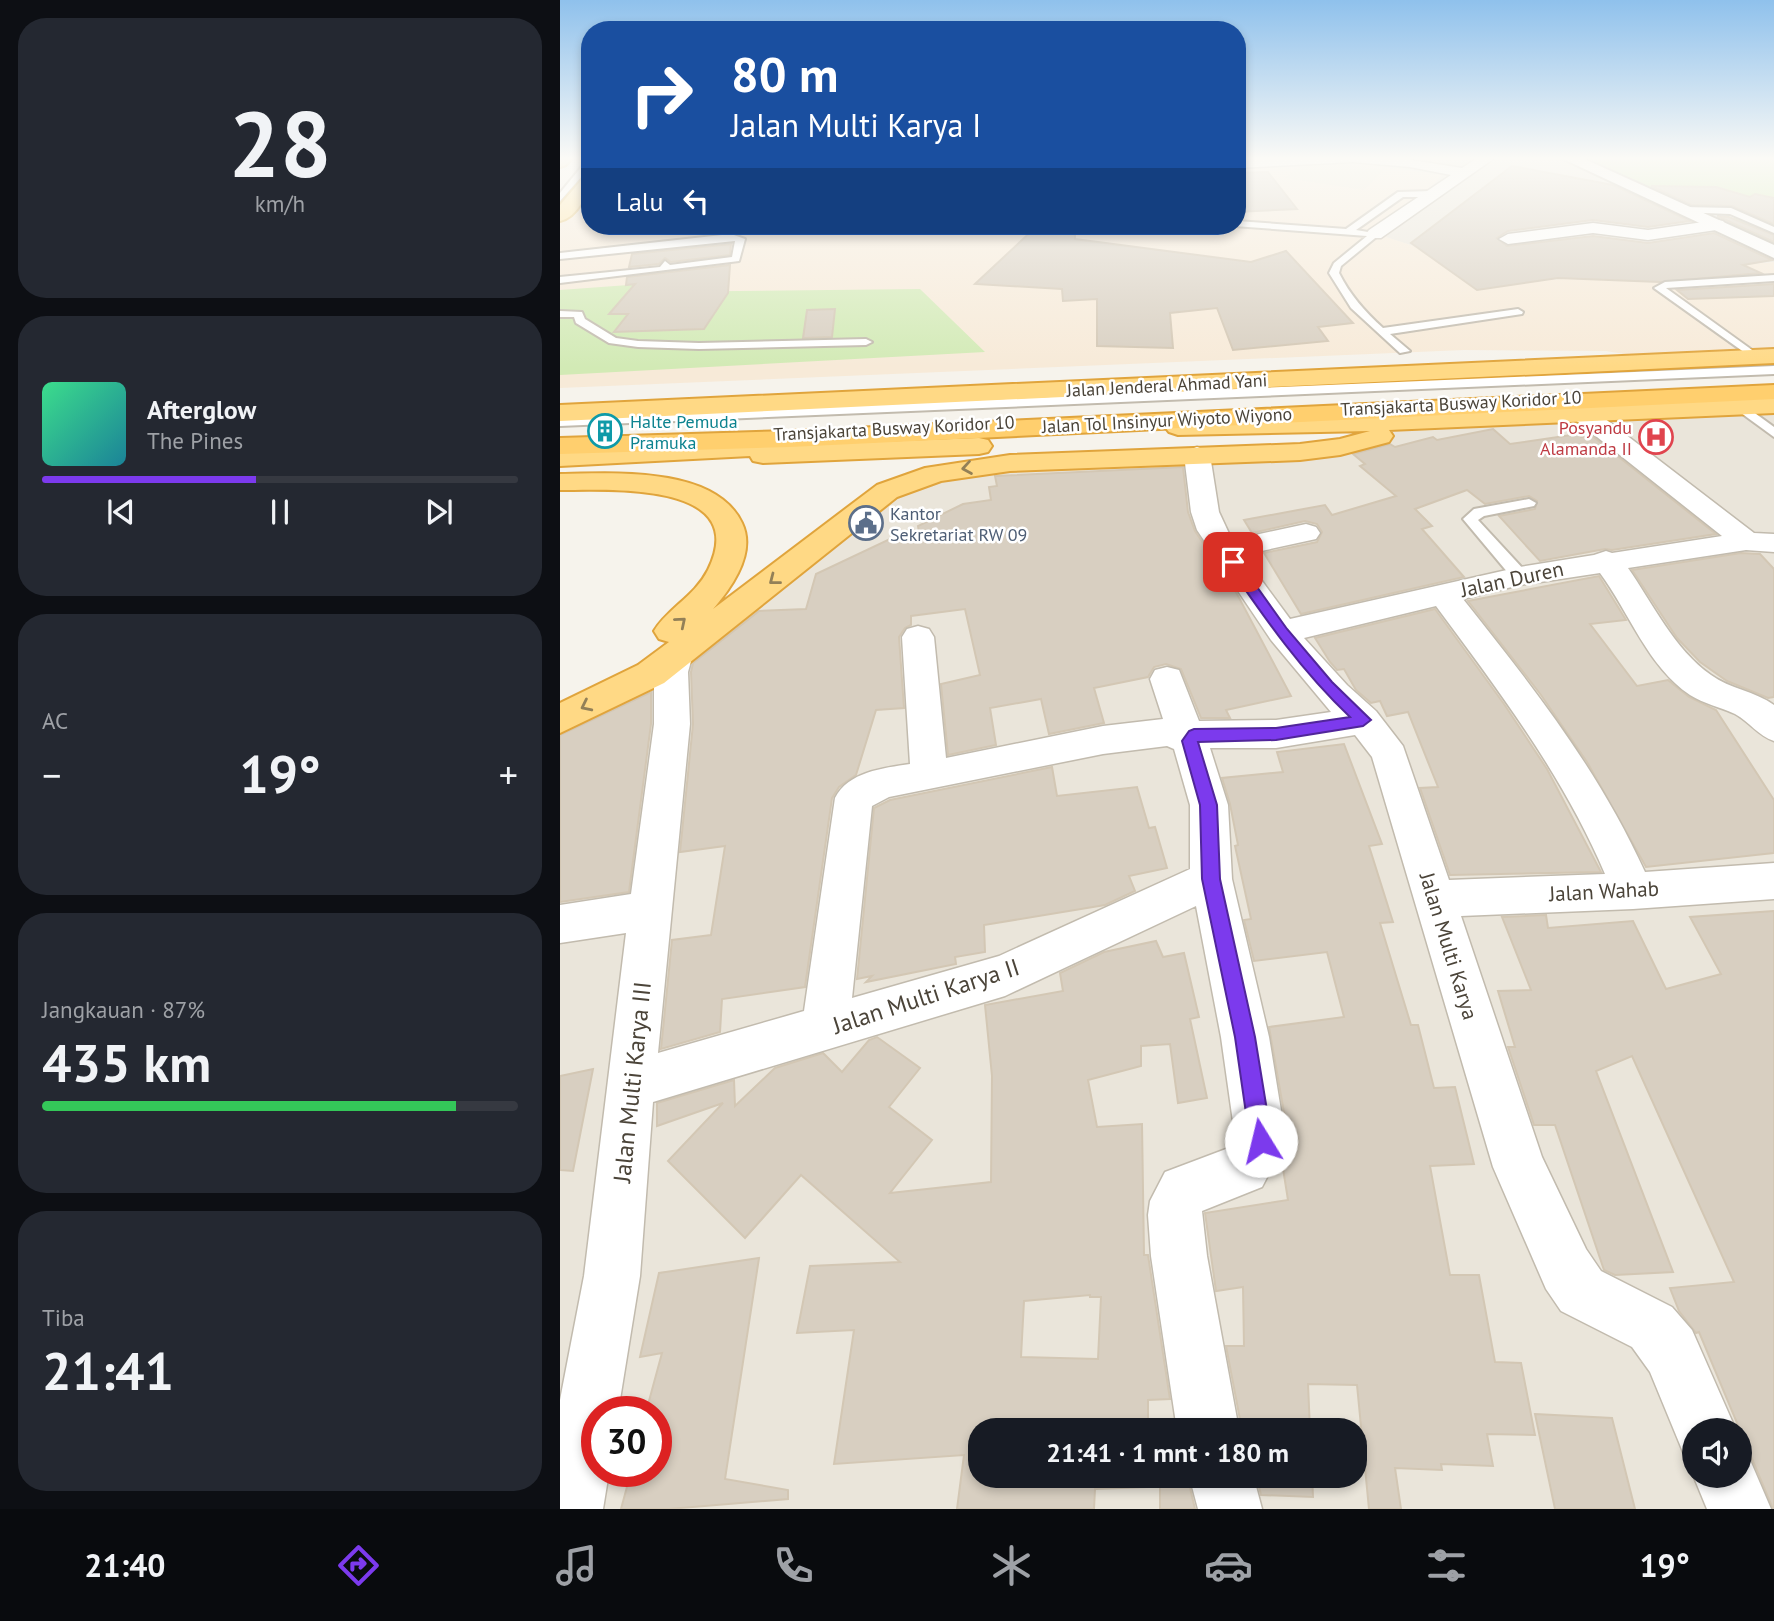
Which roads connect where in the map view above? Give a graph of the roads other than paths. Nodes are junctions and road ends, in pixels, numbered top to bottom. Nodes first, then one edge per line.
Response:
1 (1308, 227) edge
2 (1354, 227) edge
3 (1384, 227) edge
4 (1569, 227) edge
5 (1700, 227) edge
6 (1706, 227) edge
7 (1722, 227) edge
8 (1350, 230) junction
9 (1574, 230) junction
10 (1375, 234) junction
11 (1508, 239) dead end
12 (1604, 249) dead end
13 (610, 251) junction
14 (1774, 252) edge
15 (560, 256) edge
16 (597, 276) junction
17 (1774, 278) edge
18 (560, 280) edge
19 (1518, 312) dead end
20 (560, 314) edge
21 (866, 342) dead end
22 (1376, 342) junction
23 (1661, 360) junction
24 (1556, 364) junction
25 (1769, 364) edge
26 (1774, 390) edge
27 (560, 402) edge
28 (1774, 405) edge
29 (1741, 407) junction
30 (1582, 412) junction
31 (560, 413) edge
32 (1392, 422) junction
33 (1422, 422) junction
34 (560, 423) edge
35 (1774, 433) edge
36 (560, 445) edge
37 (1197, 455) junction
38 (560, 458) edge
39 (560, 469) edge
40 (560, 482) edge
41 (1529, 503) dead end
42 (1306, 533) dead end
43 (1763, 547) edge
44 (1225, 550) junction
45 (1606, 560) junction
46 (1520, 576) junction
47 (1443, 594) junction
48 (1282, 632) junction
49 (918, 637) dead end
50 (676, 654) junction
51 (1167, 679) dead end
52 (560, 694) edge
53 (560, 719) edge
54 (1363, 720) junction
55 (1774, 728) edge
56 (1188, 740) junction
57 (929, 776) junction
58 (1211, 879) junction
59 (1774, 881) edge
60 (1633, 891) junction
61 (1435, 899) junction
62 (650, 910) junction
63 (560, 924) edge
64 (825, 1029) junction
65 (630, 1085) junction
66 (1207, 1418) edge
67 (1700, 1418) edge
68 (1224, 1488) edge
69 (1730, 1488) edge
70 (571, 1509) edge
71 (1230, 1509) edge
72 (1739, 1509) edge

1 - 8 lane
2 - 8 lane
3 - 10 street
4 - 9 street
5 - 9 street
6 - 12 street
7 - 14 street
8 - 10 lane
9 - 11 street
10 - 22 lane
13 - 15 lane
13 - 16 lane
13 - 16 lane
16 - 18 lane
17 - 25 lane
19 - 22 lane
20 - 21 lane
22 - 23 highway
23 - 24 highway, Jalan Jenderal Ahmad Yani
23 - 25 highway, Jalan Jenderal Ahmad Yani
24 - 27 highway
24 - 31 highway, Jalan Jenderal Ahmad Yani
25 - 34 highway, Jalan Tol Insinyur Wiyoto Wiyono
26 - 36 highway, Jalan Tol Insinyur Wiyoto Wiyono
28 - 29 highway, Jalan Jenderal Ahmad Yani
29 - 30 highway, Jalan Jenderal Ahmad Yani
29 - 35 lane
30 - 33 highway, Jalan Jenderal Ahmad Yani
30 - 43 street, Jalan Duren
32 - 33 highway, Jalan Jenderal Ahmad Yani
32 - 38 highway, Jalan Jenderal Ahmad Yani
32 - 39 highway
33 - 37 highway
37 - 44 street, Jalan Multi Karya
37 -> 50 highway
52 -> 40 highway
41 - 46 lane
42 - 44 street
43 - 45 street, Jalan Duren
44 - 48 street, Jalan Multi Karya
45 - 46 street, Jalan Duren
45 - 55 street
46 - 47 street, Jalan Duren
47 - 48 street, Jalan Duren
47 - 60 street
48 - 54 street, Jalan Multi Karya
49 - 57 street
50 -> 53 highway
50 - 62 street, Jalan Multi Karya III
51 - 56 street
54 - 56 street
54 - 61 street, Jalan Multi Karya
56 - 57 street
56 - 58 street
57 - 64 street
58 - 64 street, Jalan Multi Karya II
58 - 66 street
59 - 60 street, Jalan Wahab
60 - 61 street, Jalan Wahab
61 - 67 street, Jalan Multi Karya
62 - 63 street
62 - 65 street, Jalan Multi Karya III
64 - 65 street, Jalan Multi Karya II
65 - 70 street, Jalan Multi Karya III
68 - 71 street
69 - 72 street

